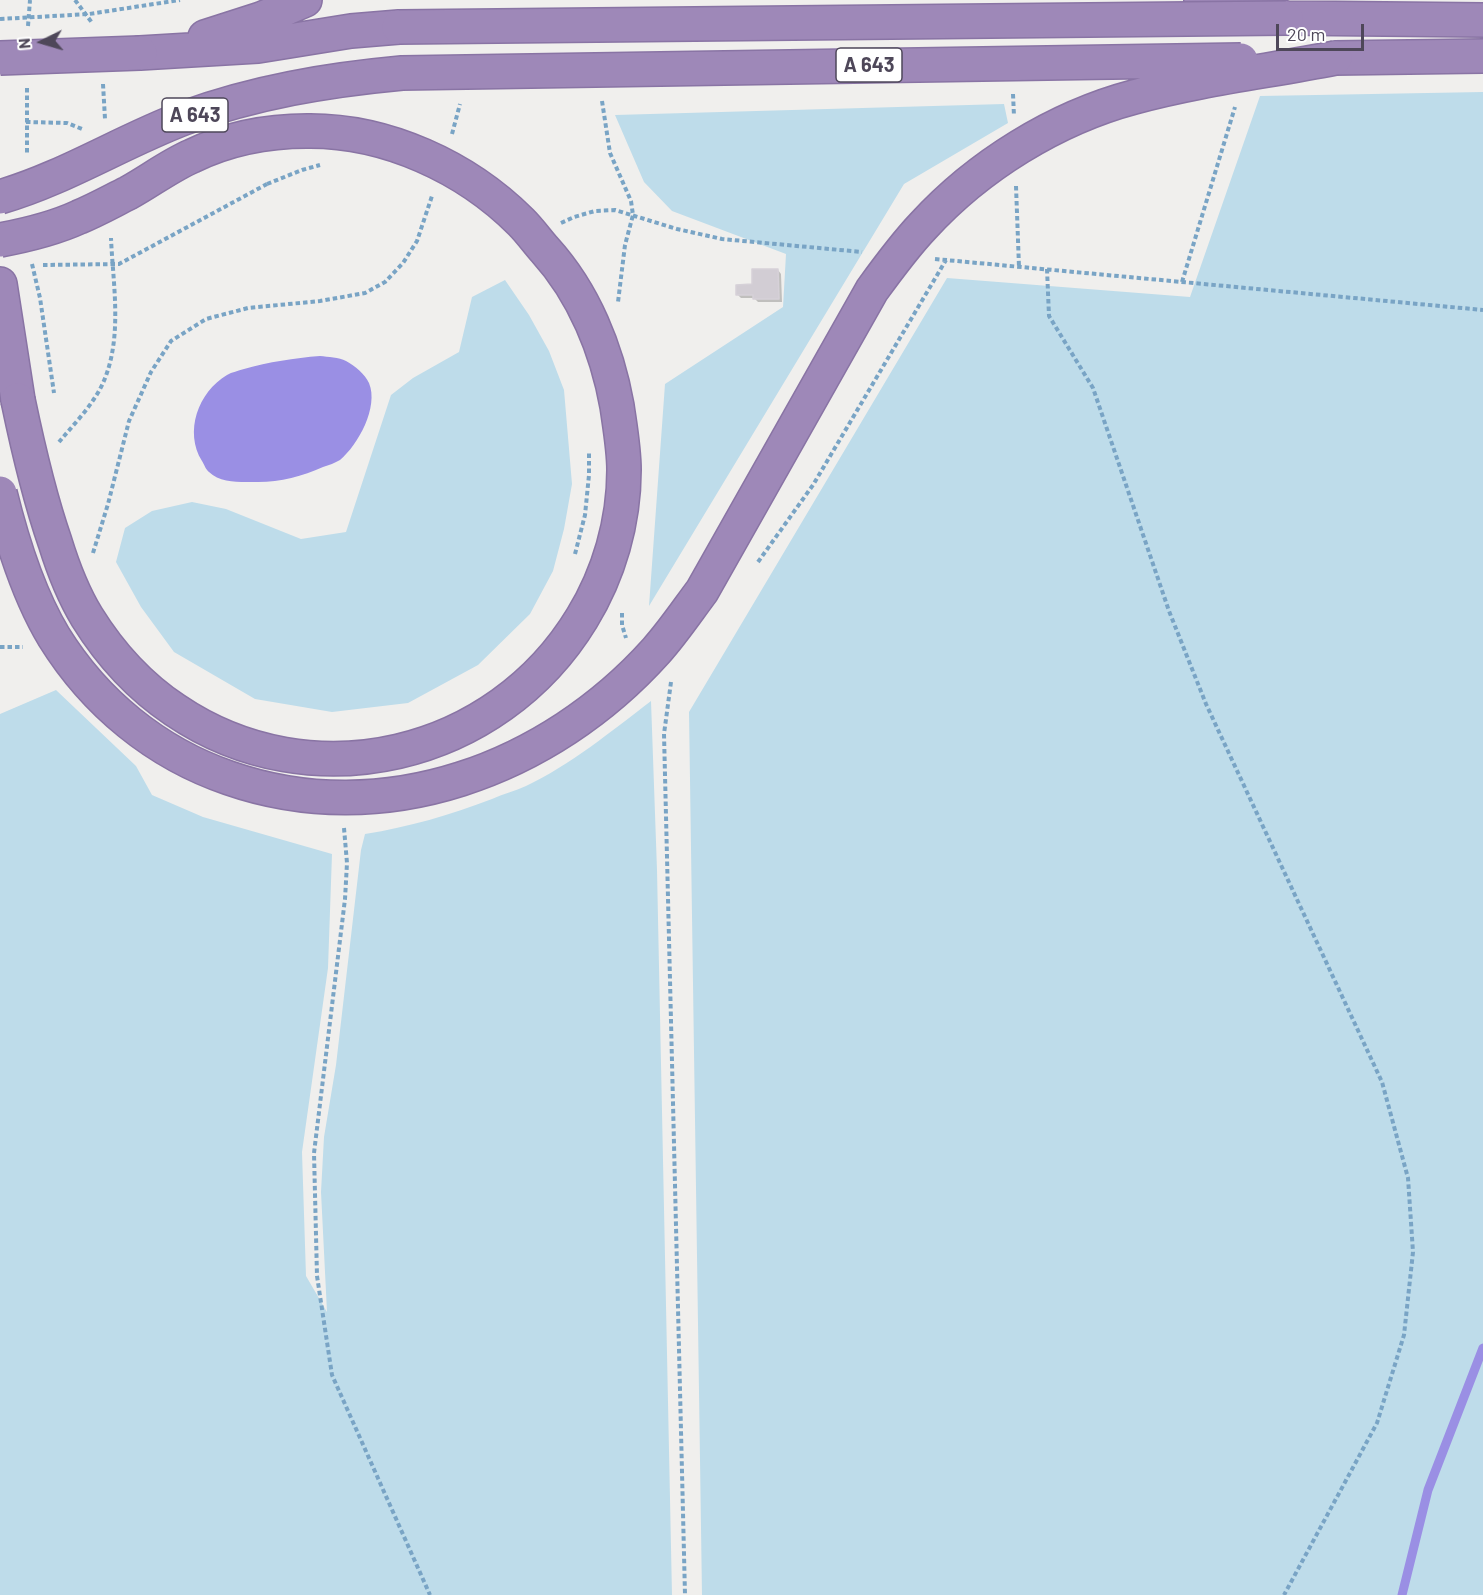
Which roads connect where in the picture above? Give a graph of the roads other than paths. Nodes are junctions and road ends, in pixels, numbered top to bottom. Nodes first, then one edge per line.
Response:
1 (305, 0) edge
2 (1201, 0) edge
3 (1286, 18) junction
4 (1483, 20) edge
5 (140, 53) junction
6 (1483, 56) edge
7 (0, 58) edge
8 (1335, 58) junction
9 (0, 197) edge
10 (0, 240) edge
11 (12, 274) edge
12 (0, 494) edge

1 - 5 highway
2 - 3 highway, bridge
3 - 4 highway, A 643
3 - 5 highway, A 643, bridge
5 - 7 highway, A 643, bridge
6 - 8 highway, A 643
8 - 9 highway, A 643, bridge
8 - 12 highway, bridge
10 - 11 highway, bridge

